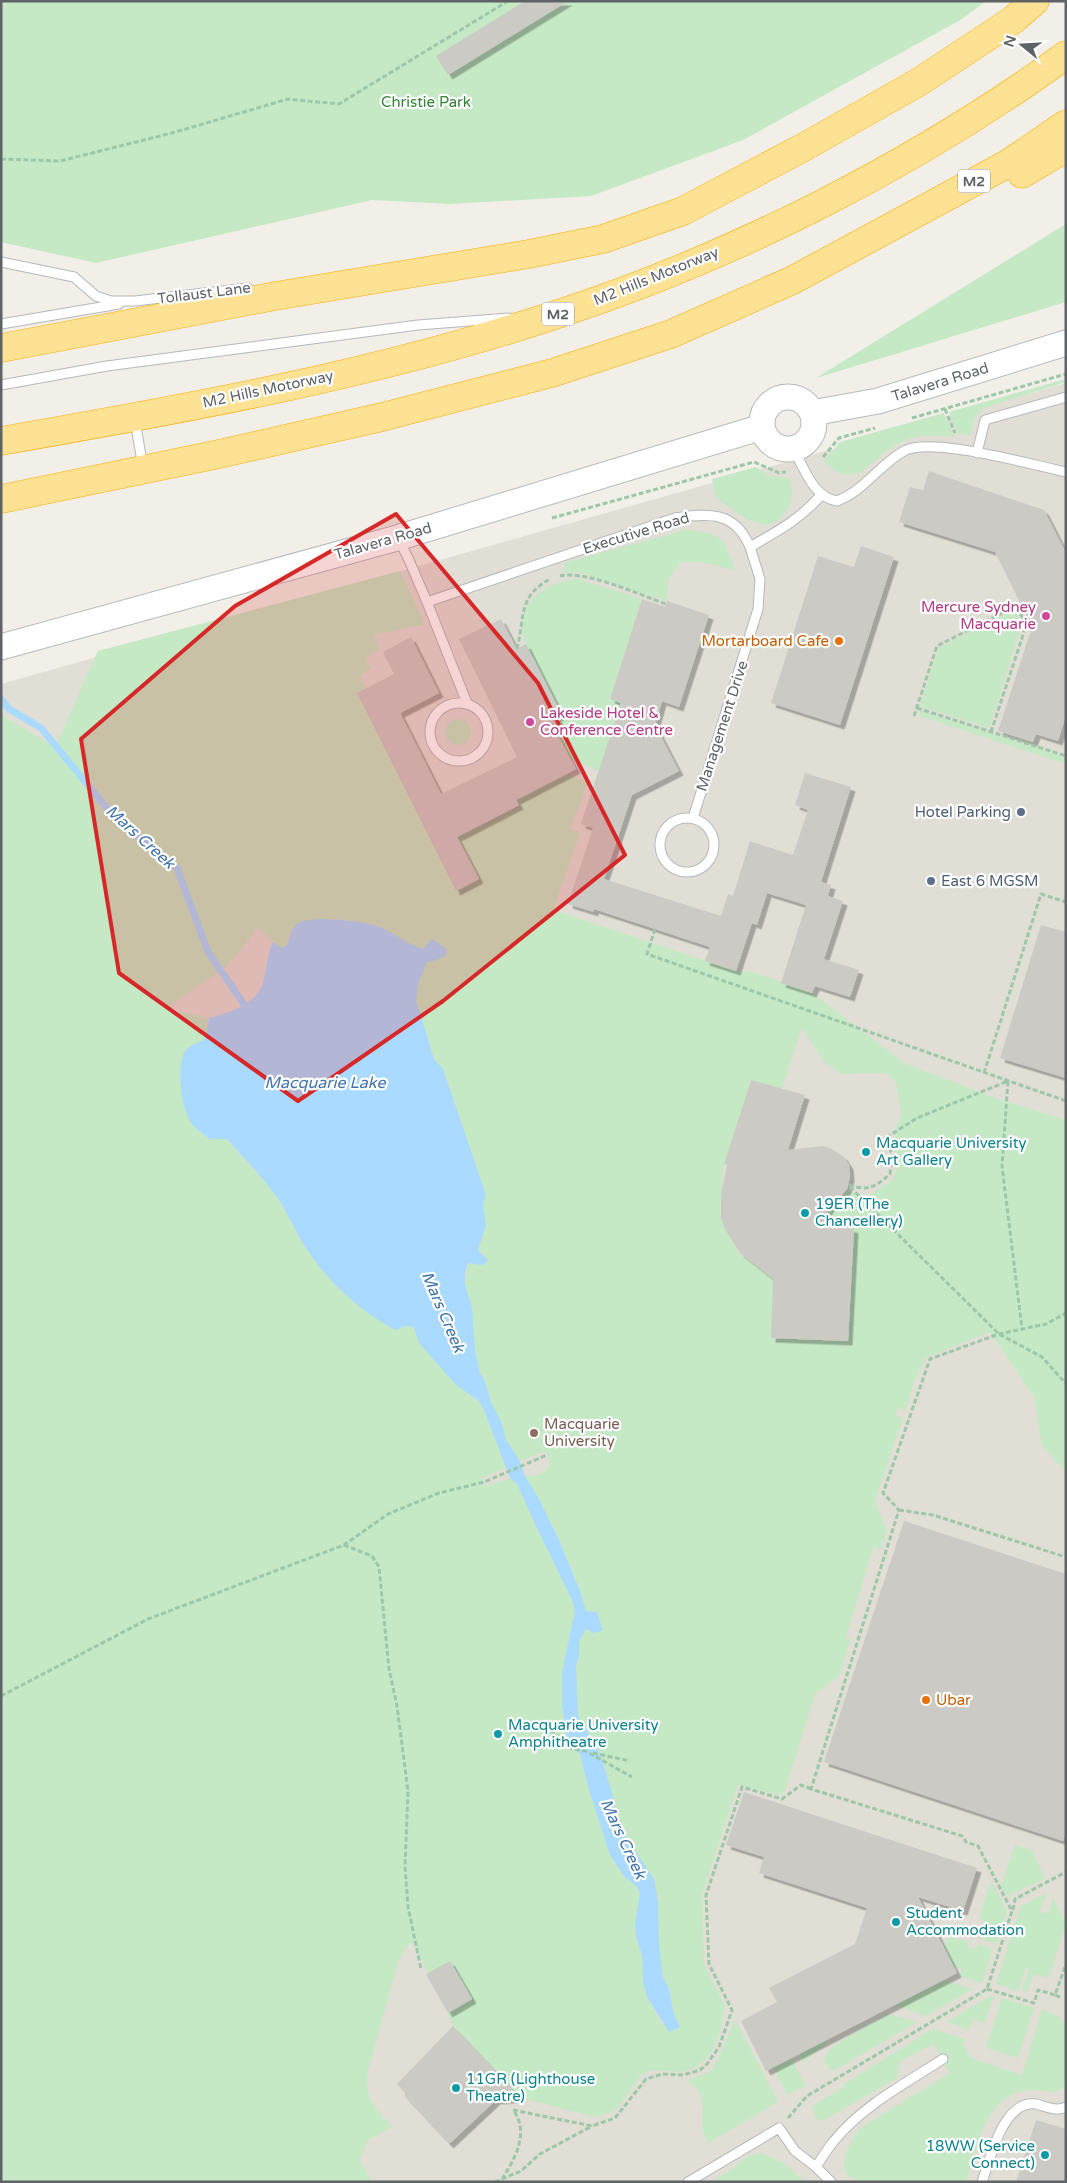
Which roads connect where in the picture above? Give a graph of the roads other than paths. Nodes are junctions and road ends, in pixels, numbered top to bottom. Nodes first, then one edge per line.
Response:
1 (1035, 1) edge
2 (1066, 55) edge
3 (1066, 124) edge
4 (1066, 148) edge
5 (880, 233) junction
6 (1, 262) edge
7 (416, 273) junction
8 (331, 277) dead end
9 (255, 287) dead end
10 (135, 301) junction
11 (561, 314) junction
12 (1, 324) edge
13 (1066, 343) edge
14 (1, 348) edge
15 (1, 385) edge
16 (1066, 397) edge
17 (812, 413) junction
18 (134, 418) junction
19 (762, 426) junction
20 (1, 441) edge
21 (793, 449) junction
22 (976, 453) junction
23 (144, 470) junction
24 (1066, 472) edge
25 (822, 495) junction
26 (1, 498) edge
27 (397, 538) junction
28 (750, 548) junction
29 (427, 602) junction
30 (1, 647) edge
31 (467, 703) junction
32 (693, 818) junction
33 (943, 2059) dead end
34 (1066, 2106) edge
35 (816, 2167) junction
36 (688, 2182) edge
37 (831, 2182) edge
38 (982, 2182) edge

1 - 7 highway
2 - 11 highway, M2 Hills Motorway / M2
3 - 5 highway, M2
4 - 5 highway, M2
5 - 23 highway, M2
6 - 10 lane, Tollaust Lane
7 - 8 lane
7 - 14 highway
9 - 10 lane, Tollaust Lane
10 - 12 lane
11 - 15 lane
11 - 18 highway, M2 Hills Motorway / M2
13 - 17 street, Talavera Road
16 - 22 lane
17 - 19 street
17 - 21 street
18 - 20 highway, M2 Hills Motorway / M2
18 - 23 lane
19 - 21 street
19 - 27 street, Talavera Road
21 - 25 lane
22 - 24 lane
22 - 25 lane
23 - 26 highway, M2
25 - 28 lane
27 - 29 lane
27 - 30 street, Talavera Road
28 - 29 lane, Executive Road
28 - 32 lane, Management Drive
29 - 31 lane
31 - 31 lane
32 - 32 lane
33 - 35 lane
34 - 38 lane
35 - 36 lane
35 - 37 lane

